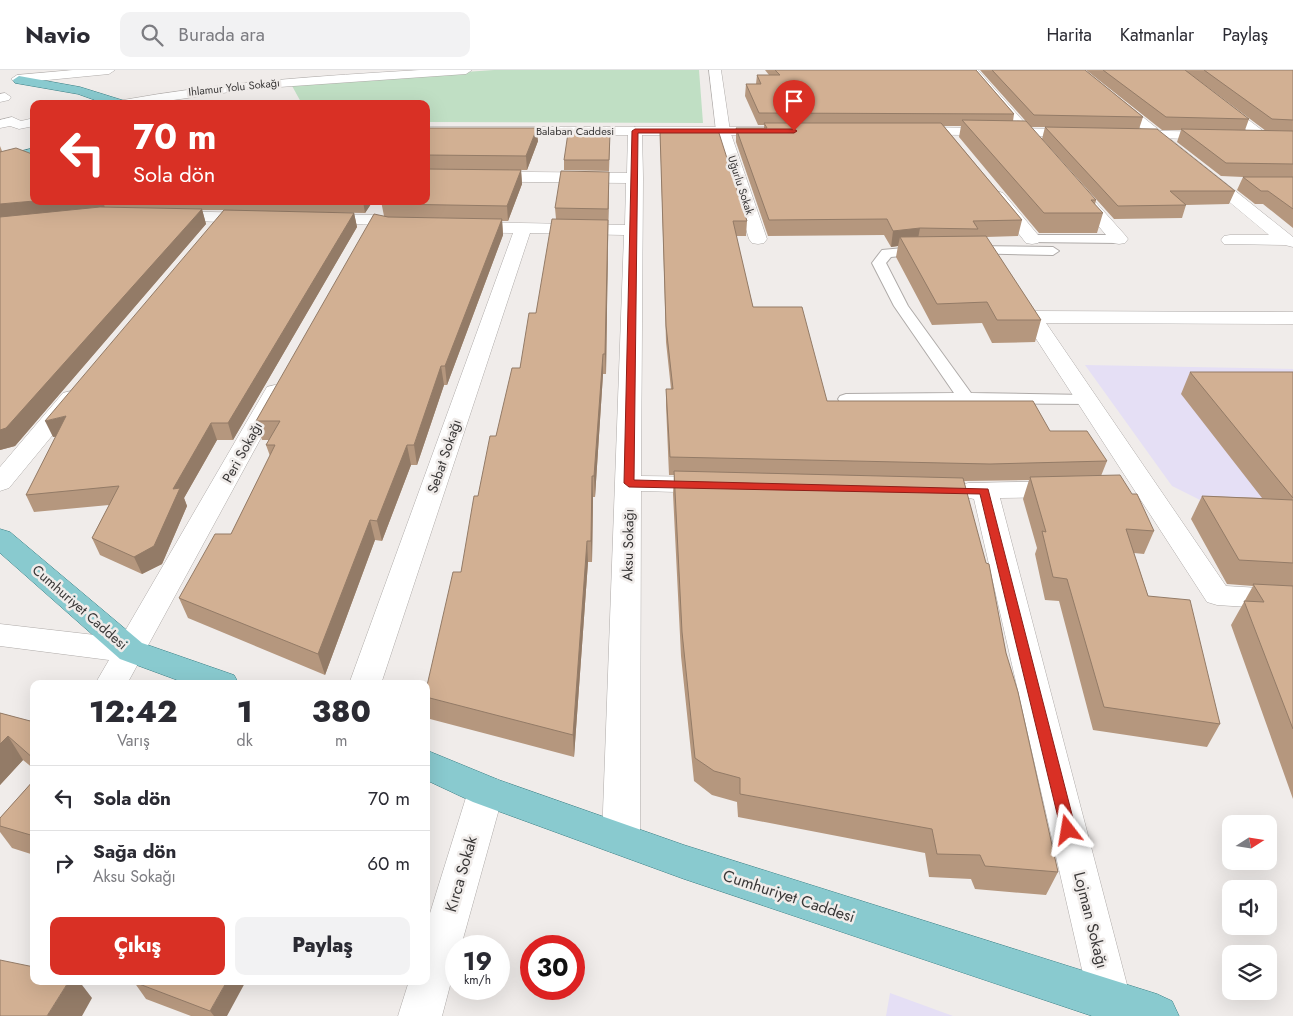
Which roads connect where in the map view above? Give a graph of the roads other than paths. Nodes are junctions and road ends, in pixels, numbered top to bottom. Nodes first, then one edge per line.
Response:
1 (109, 70) edge
2 (466, 70) edge
3 (715, 70) edge
4 (972, 70) edge
5 (1077, 70) edge
6 (1176, 70) edge
7 (16, 76) edge
8 (47, 98) dead end
9 (109, 100) edge
10 (136, 100) edge
11 (30, 123) edge
12 (0, 124) edge
13 (430, 131) edge
14 (635, 131) junction
15 (723, 131) junction
16 (788, 131) edge
17 (895, 131) edge
18 (944, 131) junction
19 (1026, 132) junction
20 (1095, 133) edge
21 (1115, 134) edge
22 (1154, 134) junction
23 (1264, 137) junction
24 (1293, 138) edge
25 (957, 146) edge
26 (30, 153) edge
27 (0, 161) edge
28 (1050, 161) edge
29 (430, 176) edge
30 (635, 178) junction
31 (1069, 182) edge
32 (1218, 183) junction
33 (1236, 183) edge
34 (988, 185) edge
35 (154, 216) edge
36 (222, 217) junction
37 (272, 218) edge
38 (302, 219) edge
39 (372, 219) edge
40 (420, 226) edge
41 (448, 227) edge
42 (523, 228) junction
43 (634, 230) junction
44 (758, 239) dead end
45 (1032, 239) joint
46 (1119, 239) joint
47 (204, 240) edge
48 (1230, 240) dead end
49 (1290, 241) edge
50 (936, 250) edge
51 (956, 250) edge
52 (1052, 251) dead end
53 (1293, 318) edge
54 (285, 375) edge
55 (83, 384) edge
56 (966, 398) junction
57 (846, 399) edge
58 (1086, 400) junction
59 (0, 483) edge
60 (629, 483) junction
61 (738, 486) edge
62 (1144, 487) junction
63 (1114, 488) edge
64 (1084, 489) edge
65 (945, 490) edge
66 (984, 491) junction
67 (0, 538) edge
68 (1293, 600) edge
69 (0, 635) edge
70 (131, 651) junction
71 (113, 680) edge
72 (212, 680) edge
73 (366, 680) edge
74 (430, 766) edge
75 (486, 790) junction
76 (621, 840) junction
77 (430, 982) edge
78 (429, 985) edge
79 (1110, 1000) junction
80 (420, 1016) edge
81 (1157, 1016) edge

1 - 7 street
2 - 10 street, Ihlamur Yolu Sokağı
3 - 15 street, Uğurlu Sokak
4 - 19 street
5 - 22 street
6 - 23 street
7 - 8 main road
7 - 9 main road
11 - 12 street
13 - 14 street, Balaban Caddesi
14 - 15 street, Balaban Caddesi
14 - 30 street, Aksu Sokağı
15 - 16 street, Balaban Caddesi
15 - 44 street, Uğurlu Sokak
17 - 18 street
18 - 19 street
18 - 25 street
19 - 20 street
19 - 28 street
21 - 22 street
22 - 23 street
22 - 32 street
23 - 24 street
26 - 27 main road
29 - 30 street
30 - 43 street, Aksu Sokağı
31 - 46 street
32 - 33 street
32 - 49 street
34 - 45 street
35 - 36 street
36 - 37 street
36 - 47 street
38 - 39 street
39 - 40 street
41 - 42 street
42 - 43 street
42 - 73 street, Sebat Sokağı
43 - 60 street, Aksu Sokağı
45 - 46 lane
48 - 49 street
50 - 56 lane
51 - 52 lane
53 - 58 street
54 - 70 street, Peri Sokağı
55 - 59 street
56 - 57 lane
56 - 58 lane
58 - 62 street
60 - 61 street
60 - 76 street, Aksu Sokağı
62 - 63 street
62 - 68 street
64 - 66 street
65 - 66 street
66 - 79 street, Lojman Sokağı
67 - 70 main road, Cumhuriyet Caddesi
69 - 70 street
70 - 71 street, Peri Sokağı
70 - 72 main road, Cumhuriyet Caddesi
74 - 75 main road, Cumhuriyet Caddesi
75 - 76 main road, Cumhuriyet Caddesi
75 - 77 street, Kırca Sokak
76 - 79 main road, Cumhuriyet Caddesi
78 - 80 street, Kırca Sokak
79 - 81 main road, Cumhuriyet Caddesi

